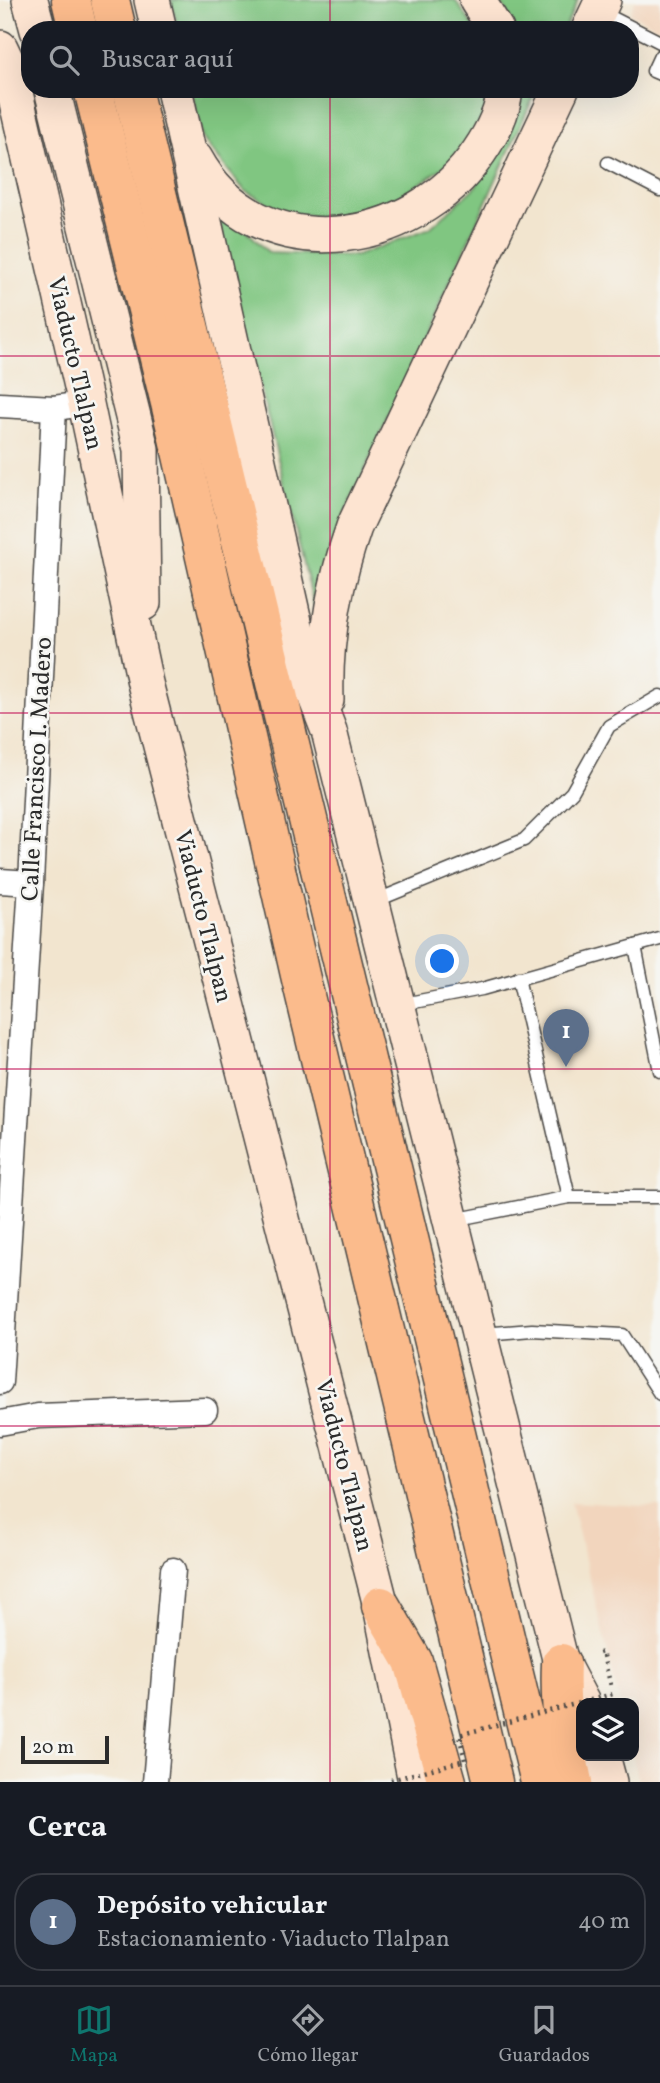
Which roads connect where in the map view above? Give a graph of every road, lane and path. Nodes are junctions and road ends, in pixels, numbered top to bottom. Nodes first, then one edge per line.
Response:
1 (30, 0) edge
2 (71, 0) edge
3 (110, 0) edge
4 (152, 0) edge
5 (477, 0) edge
6 (596, 13) edge
7 (35, 21) edge
8 (76, 21) edge
9 (115, 21) edge
10 (157, 21) edge
11 (490, 21) edge
12 (614, 21) edge
13 (639, 32) edge
14 (660, 42) edge
15 (0, 48) edge
16 (660, 56) edge
17 (660, 74) edge
18 (54, 98) edge
19 (95, 98) edge
20 (134, 98) edge
21 (176, 98) edge
22 (503, 98) edge
23 (557, 98) edge
24 (187, 143) junction
25 (608, 163) dead end
26 (660, 190) edge
27 (0, 404) edge
28 (70, 406) junction
29 (145, 683) junction
30 (660, 696) edge
31 (329, 731) junction
32 (0, 881) edge
33 (31, 883) junction
34 (372, 902) junction
35 (660, 939) edge
36 (635, 946) junction
37 (518, 978) junction
38 (397, 1006) junction
39 (660, 1070) edge
40 (660, 1196) edge
41 (569, 1197) junction
42 (451, 1221) junction
43 (5, 1239) edge
44 (479, 1334) junction
45 (0, 1382) edge
46 (660, 1394) edge
47 (205, 1410) dead end
48 (0, 1423) edge
49 (173, 1570) dead end
50 (381, 1606) junction
51 (599, 1653) dead end
52 (561, 1663) junction
53 (598, 1698) edge
54 (576, 1704) edge
55 (603, 1761) edge
56 (404, 1781) edge
57 (155, 1782) edge
58 (447, 1782) edge
59 (493, 1782) edge
60 (540, 1782) edge
61 (573, 1782) edge
62 (609, 1782) edge

1 - 7 main road
2 - 8 highway
3 - 9 highway
4 - 10 main road
5 - 11 main road
6 - 12 lane
13 - 14 lane
15 - 28 main road, Viaducto Tlalpan
16 - 17 lane
18 - 29 main road
19 - 59 highway
20 - 60 highway
21 - 24 main road
22 - 24 main road
23 - 31 main road
24 - 31 main road
25 - 26 lane
27 - 28 street
28 - 29 main road, Viaducto Tlalpan
28 - 33 street, Calle Francisco I. Madero
29 - 50 main road, Viaducto Tlalpan
30 - 34 lane
31 - 34 main road
32 - 33 street
33 - 43 street, Calle Francisco I. Madero
34 - 38 main road
35 - 36 lane
36 - 37 lane
36 - 39 lane
37 - 38 lane
37 - 41 lane
38 - 42 main road
40 - 41 lane
41 - 42 lane
42 - 44 main road
43 - 45 street, Calle Francisco I. Madero
44 - 46 lane
44 - 52 main road
47 - 48 street
49 - 57 street
50 - 56 main road, Viaducto Tlalpan
50 - 58 highway
51 - 53 path
52 - 53 main road
52 - 61 highway
54 - 56 path, bridge
55 - 62 main road

